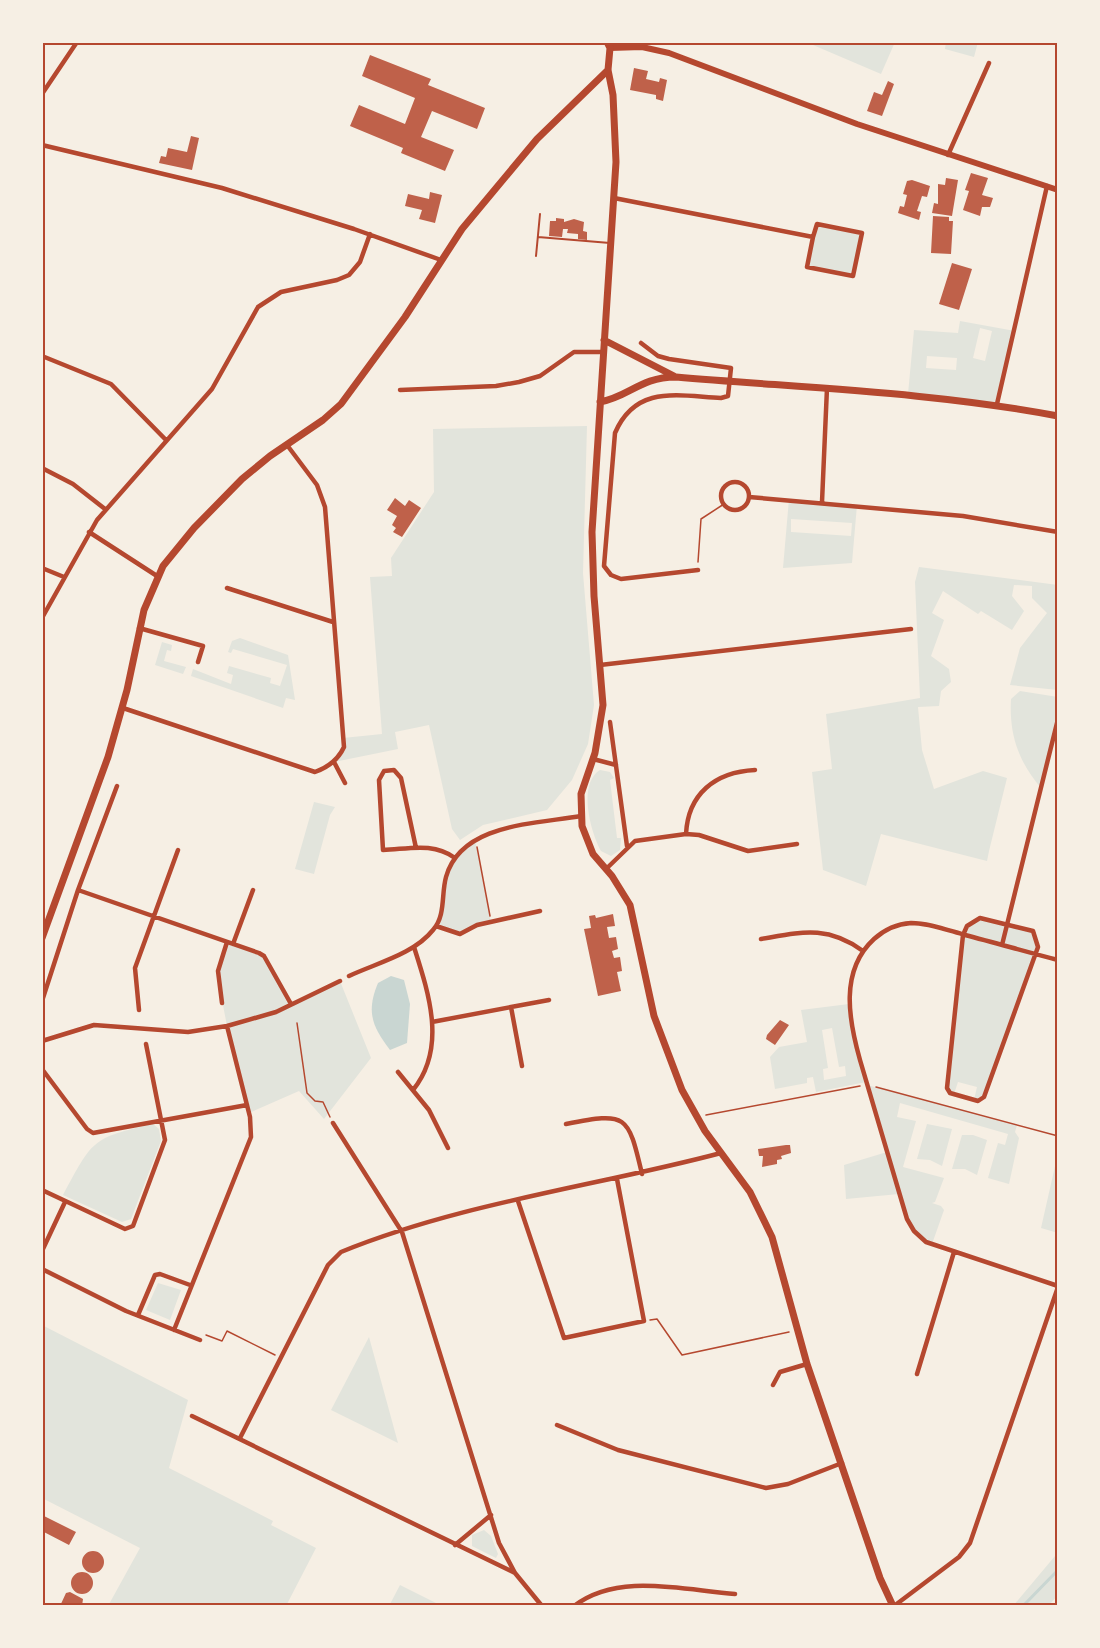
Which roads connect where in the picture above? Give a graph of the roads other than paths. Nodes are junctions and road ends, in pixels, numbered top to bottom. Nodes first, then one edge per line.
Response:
1 (77, 42) edge
2 (610, 44) edge
3 (989, 63) dead end
4 (608, 70) junction
5 (42, 94) edge
6 (42, 146) edge
7 (948, 154) junction
8 (1047, 186) junction
9 (1058, 190) edge
10 (614, 198) junction
11 (540, 214) dead end
12 (370, 234) junction
13 (538, 237) junction
14 (813, 237) junction
15 (611, 244) junction
16 (536, 256) dead end
17 (441, 260) junction
18 (604, 340) junction
19 (641, 343) dead end
20 (603, 352) junction
21 (42, 356) edge
22 (676, 377) junction
23 (729, 381) junction
24 (827, 388) junction
25 (400, 390) dead end
26 (600, 402) junction
27 (998, 404) junction
28 (1058, 416) edge
29 (166, 440) junction
30 (287, 445) junction
31 (42, 468) edge
32 (749, 496) junction
33 (822, 502) junction
34 (105, 509) junction
35 (89, 532) junction
36 (1058, 532) edge
37 (42, 568) edge
38 (698, 570) road end
39 (157, 576) junction
40 (64, 577) junction
41 (227, 588) dead end
42 (42, 618) edge
43 (333, 622) junction
44 (138, 628) junction
45 (910, 629) dead end
46 (198, 662) dead end
47 (600, 665) junction
48 (123, 708) junction
49 (1058, 719) edge
50 (610, 722) dead end
51 (593, 759) junction
52 (334, 762) junction
53 (616, 765) junction
54 (755, 770) dead end
55 (345, 783) dead end
56 (117, 786) dead end
57 (580, 816) junction
58 (686, 834) junction
59 (797, 844) dead end
60 (627, 846) junction
61 (416, 848) junction
62 (178, 850) dead end
63 (455, 858) junction
64 (606, 869) junction
65 (78, 890) junction
66 (253, 890) dead end
67 (540, 912) dead end
68 (154, 915) junction
69 (1007, 924) junction
70 (436, 926) junction
71 (963, 935) junction
72 (42, 938) edge
73 (761, 939) dead end
74 (227, 942) junction
75 (233, 944) junction
76 (1002, 945) junction
77 (414, 947) junction
78 (863, 951) junction
79 (1037, 954) junction
80 (1058, 960) edge
81 (349, 976) dead end
82 (340, 981) dead end
83 (549, 999) dead end
84 (42, 1001) edge
85 (222, 1003) dead end
86 (291, 1004) junction
87 (511, 1007) junction
88 (139, 1010) dead end
89 (432, 1022) junction
90 (227, 1026) junction
91 (42, 1041) edge
92 (146, 1044) dead end
93 (522, 1066) dead end
94 (42, 1069) edge
95 (398, 1072) dead end
96 (413, 1090) junction
97 (247, 1105) junction
98 (162, 1119) junction
99 (333, 1123) road end
100 (566, 1125) dead end
101 (448, 1148) dead end
102 (721, 1153) junction
103 (642, 1174) junction
104 (617, 1179) junction
105 (42, 1190) edge
106 (518, 1201) junction
107 (65, 1202) junction
108 (402, 1232) junction
109 (42, 1251) edge
110 (954, 1252) junction
111 (42, 1269) edge
112 (190, 1286) junction
113 (1058, 1286) edge
114 (138, 1315) junction
115 (174, 1330) junction
116 (200, 1340) road end
117 (807, 1364) junction
118 (917, 1374) dead end
119 (773, 1385) dead end
120 (192, 1416) dead end
121 (557, 1425) dead end
122 (240, 1438) junction
123 (842, 1463) junction
124 (491, 1515) junction
125 (455, 1545) junction
126 (515, 1573) junction
127 (735, 1594) dead end
128 (542, 1606) edge
129 (574, 1606) edge
130 (893, 1606) edge

1 - 5 street
2 - 4 main road
2 - 7 street
3 - 7 street
4 - 10 main road
4 - 17 main road
6 - 12 street
7 - 8 street
8 - 9 street
8 - 27 street
10 - 14 street
10 - 15 main road
11 - 13 lane
12 - 17 street
12 - 29 street
13 - 15 lane
13 - 16 lane
14 - 14 street
15 - 18 main road
17 - 30 main road
18 - 20 main road
18 - 22 main road
19 - 23 street
20 - 25 street
20 - 26 main road
21 - 29 street
22 - 23 main road
22 - 26 main road
23 - 24 main road
23 - 38 street
24 - 27 main road
24 - 33 street
26 - 47 main road
27 - 28 main road
29 - 34 street
30 - 39 main road
30 - 43 street
31 - 34 street
32 - 32 street
32 - 33 street
33 - 36 street
34 - 35 street
35 - 39 street
35 - 40 street
37 - 40 street
39 - 44 main road
40 - 42 street
41 - 43 street
43 - 52 street
44 - 46 street
44 - 48 main road
45 - 47 street
47 - 51 main road
48 - 52 street
48 - 72 main road
49 - 69 street
50 - 53 street
51 - 53 street
51 - 57 main road
52 - 55 street
53 - 60 street
54 - 58 street
56 - 65 street
57 - 63 street
57 - 64 main road
58 - 59 street
58 - 60 street
60 - 64 street
61 - 61 street
61 - 63 street
62 - 68 street
63 - 70 street
64 - 102 main road
65 - 68 street
65 - 84 street
66 - 75 street
67 - 70 street
68 - 74 street
68 - 88 street
69 - 71 street
69 - 76 street
69 - 79 street
70 - 77 street
71 - 76 street
71 - 78 street
71 - 79 street
73 - 78 street
74 - 75 street
74 - 85 street
75 - 86 street
76 - 79 street
77 - 81 street
77 - 89 street
78 - 110 street
79 - 80 street
82 - 86 street
83 - 87 street
86 - 90 street
87 - 89 street
87 - 93 street
89 - 96 street
90 - 91 street
90 - 97 street
92 - 98 street
94 - 98 street
95 - 96 street
96 - 101 street
97 - 98 street
97 - 112 street
98 - 107 street
99 - 108 street
100 - 103 street
102 - 103 street
102 - 117 main road
103 - 104 street
104 - 106 street
104 - 106 street
105 - 107 street
106 - 108 street
107 - 109 street
108 - 122 street
108 - 124 street
110 - 113 street
110 - 118 street
111 - 114 street
112 - 114 street
112 - 115 street
113 - 130 street
114 - 115 street
115 - 116 street
117 - 119 street
117 - 123 main road
120 - 122 street
121 - 123 street
122 - 125 street
123 - 130 main road
124 - 125 street
124 - 126 street
125 - 126 street
126 - 128 street
127 - 129 street

